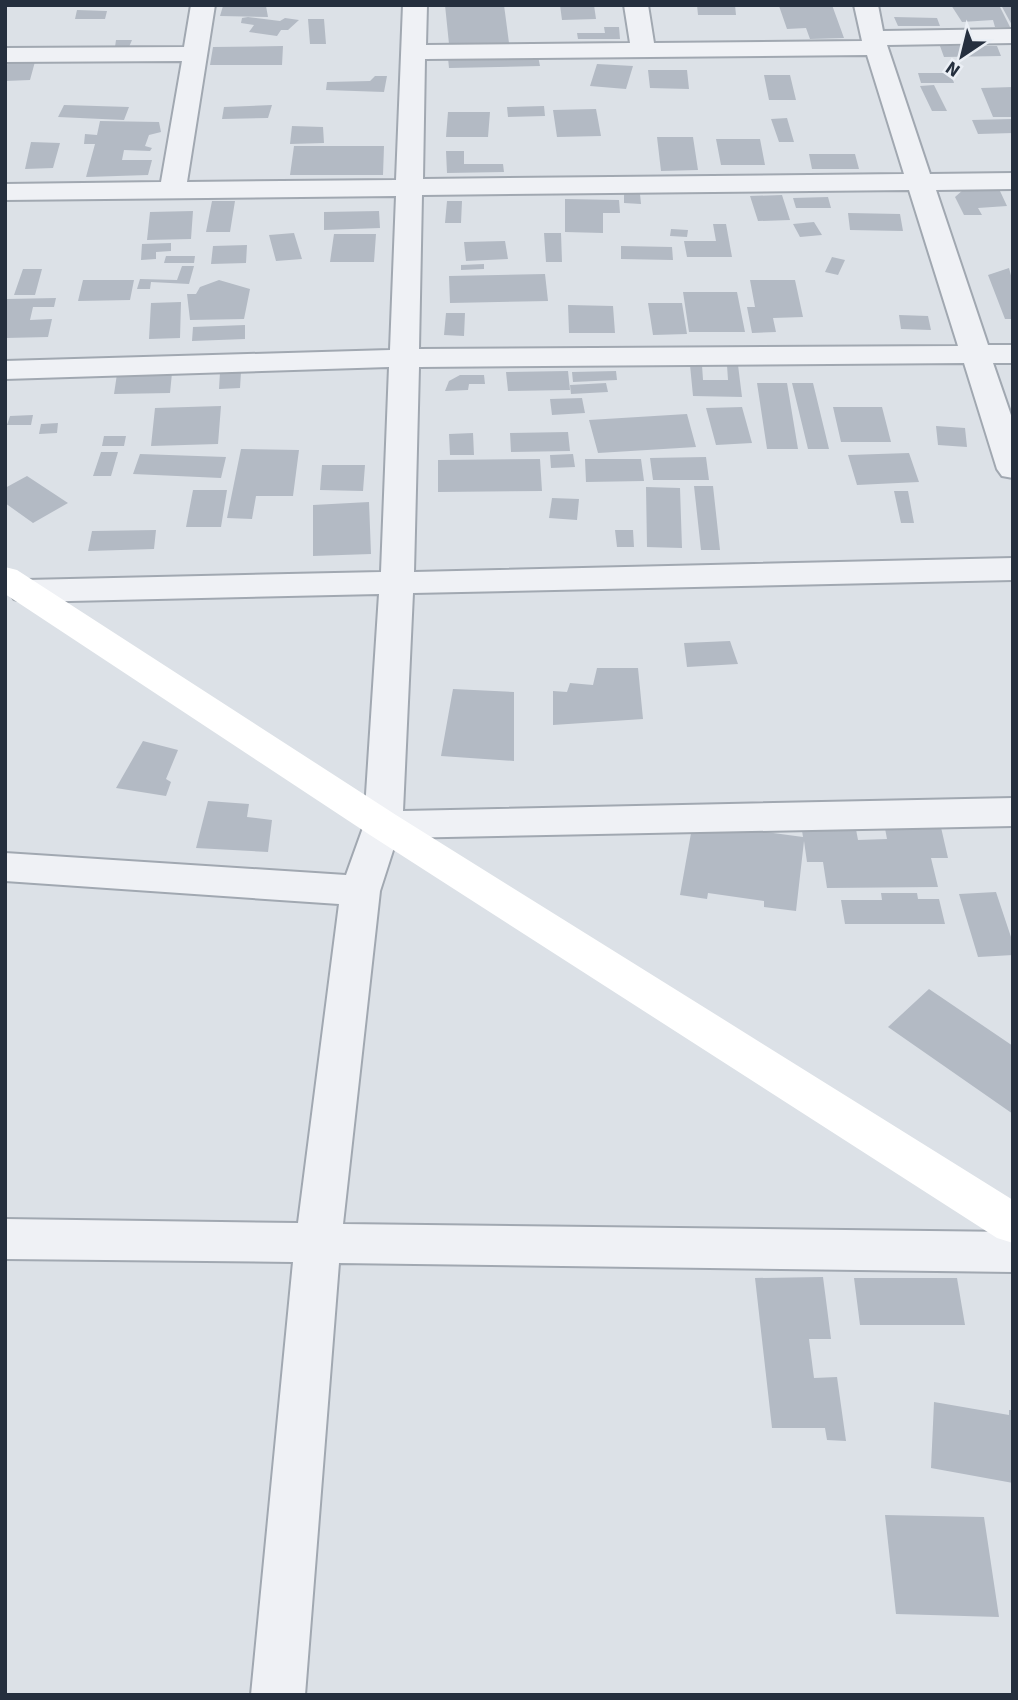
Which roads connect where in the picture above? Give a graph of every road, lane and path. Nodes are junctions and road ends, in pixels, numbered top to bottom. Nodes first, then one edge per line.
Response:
1 (203, 5) edge
2 (415, 5) edge
3 (636, 5) edge
4 (866, 5) edge
5 (1013, 36) edge
6 (875, 43) junction
7 (643, 50) junction
8 (413, 52) junction
9 (195, 54) junction
10 (5, 55) edge
11 (1013, 181) edge
12 (920, 182) junction
13 (409, 188) junction
14 (173, 190) junction
15 (5, 192) edge
16 (976, 354) junction
17 (1013, 354) edge
18 (404, 358) junction
19 (5, 370) edge
20 (1013, 469) edge
21 (1013, 569) edge
22 (397, 582) junction
23 (23, 597) edge
24 (1013, 812) edge
25 (383, 825) junction
26 (5, 867) edge
27 (360, 891) junction
28 (1013, 1224) edge
29 (5, 1239) edge
30 (318, 1244) junction
31 (1013, 1252) edge
32 (278, 1695) edge

1 - 9 street
2 - 8 street
3 - 7 street
4 - 6 street
5 - 6 street
6 - 7 street
6 - 12 street
7 - 8 street
8 - 13 street
9 - 10 street
9 - 14 street
11 - 12 street
12 - 13 street
12 - 16 street
13 - 14 street
13 - 18 street
14 - 15 street
16 - 17 street
16 - 18 street
16 - 20 street
18 - 19 street
18 - 22 street
21 - 22 street
22 - 23 street
22 - 25 street
23 - 25 street
24 - 25 street
25 - 27 street
25 - 28 street
26 - 27 street
27 - 30 street
29 - 30 street
30 - 31 street
30 - 32 street

